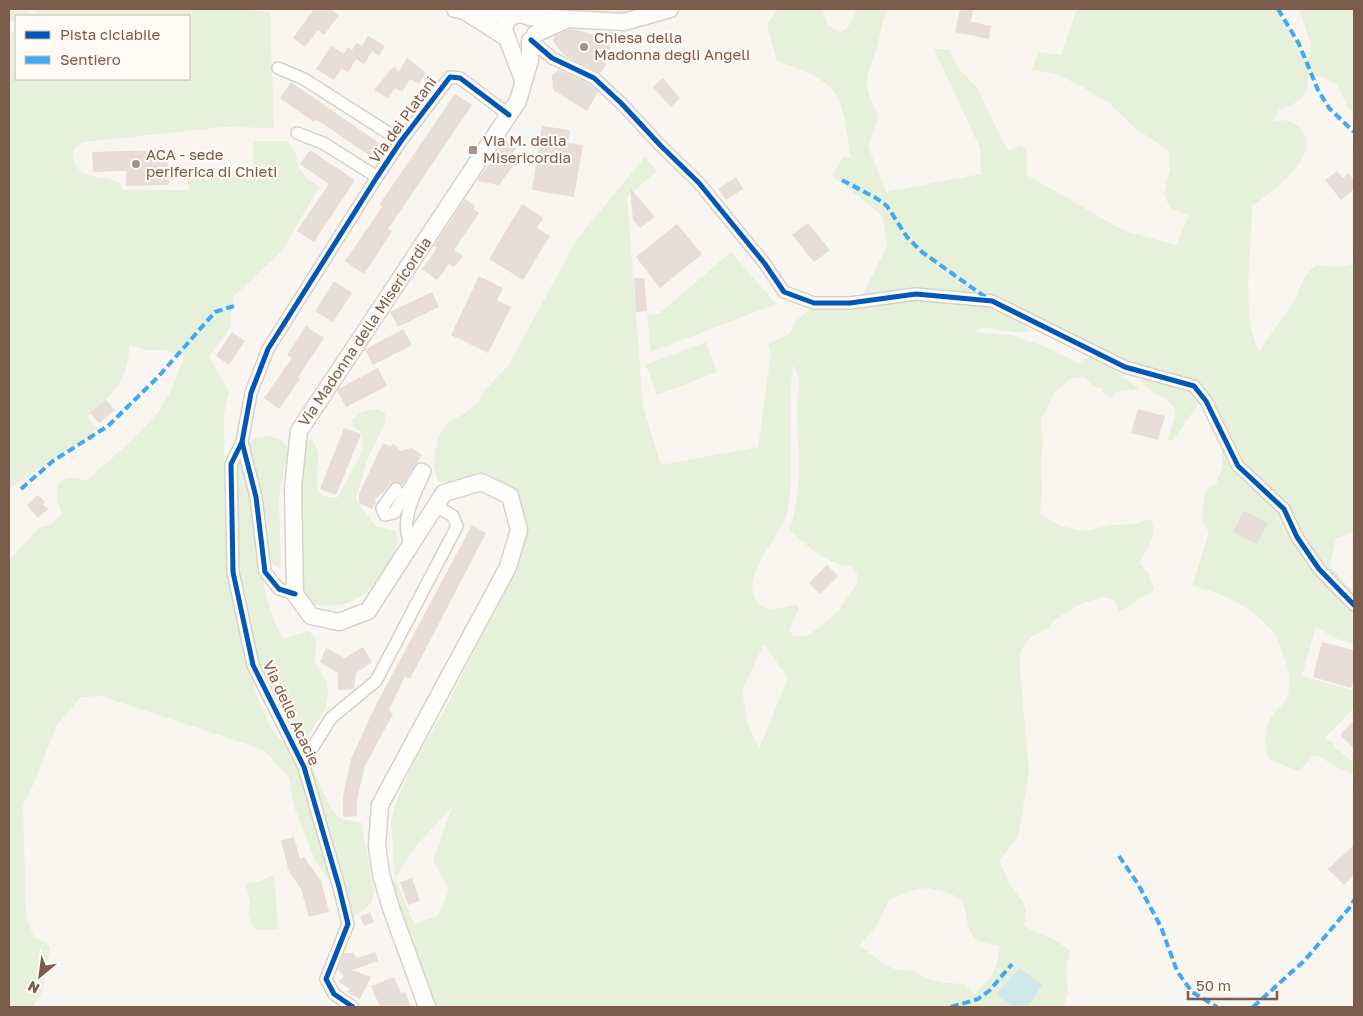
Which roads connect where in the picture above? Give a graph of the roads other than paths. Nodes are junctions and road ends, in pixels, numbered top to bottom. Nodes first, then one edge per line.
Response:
1 (670, 9) edge
2 (460, 10) edge
3 (521, 16) junction
4 (570, 18) junction
5 (532, 38) junction
6 (508, 39) junction
7 (278, 68) dead end
8 (523, 80) junction
9 (509, 115) junction
10 (296, 133) dead end
11 (401, 141) junction
12 (377, 178) junction
13 (322, 264) joint
14 (242, 442) junction
15 (396, 489) dead end
16 (436, 506) junction
17 (411, 544) junction
18 (295, 594) junction
19 (1354, 605) edge
20 (299, 756) junction
21 (353, 1007) edge
22 (427, 1007) edge

1 - 4 main road
2 - 3 main road
2 - 6 main road
3 - 4 main road
3 - 5 main road
3 - 6 main road
4 - 5 main road
5 - 6 main road
5 - 8 main road, Via Madonna della Misericordia
5 - 19 street
6 - 8 main road
7 - 11 street
8 - 9 main road, Via Madonna della Misericordia
9 - 11 street, Via dei Platani
9 - 18 main road, Via Madonna della Misericordia
10 - 12 street
11 - 12 street, Via dei Platani
12 - 13 street, Via dei Platani
13 - 14 street, Via delle Acacie
14 - 18 street, Via delle Acacie
14 - 20 street, Via delle Acacie
15 - 17 street
16 - 17 main road
16 - 20 street
16 - 22 main road
17 - 18 main road
20 - 21 street, Via delle Acacie

